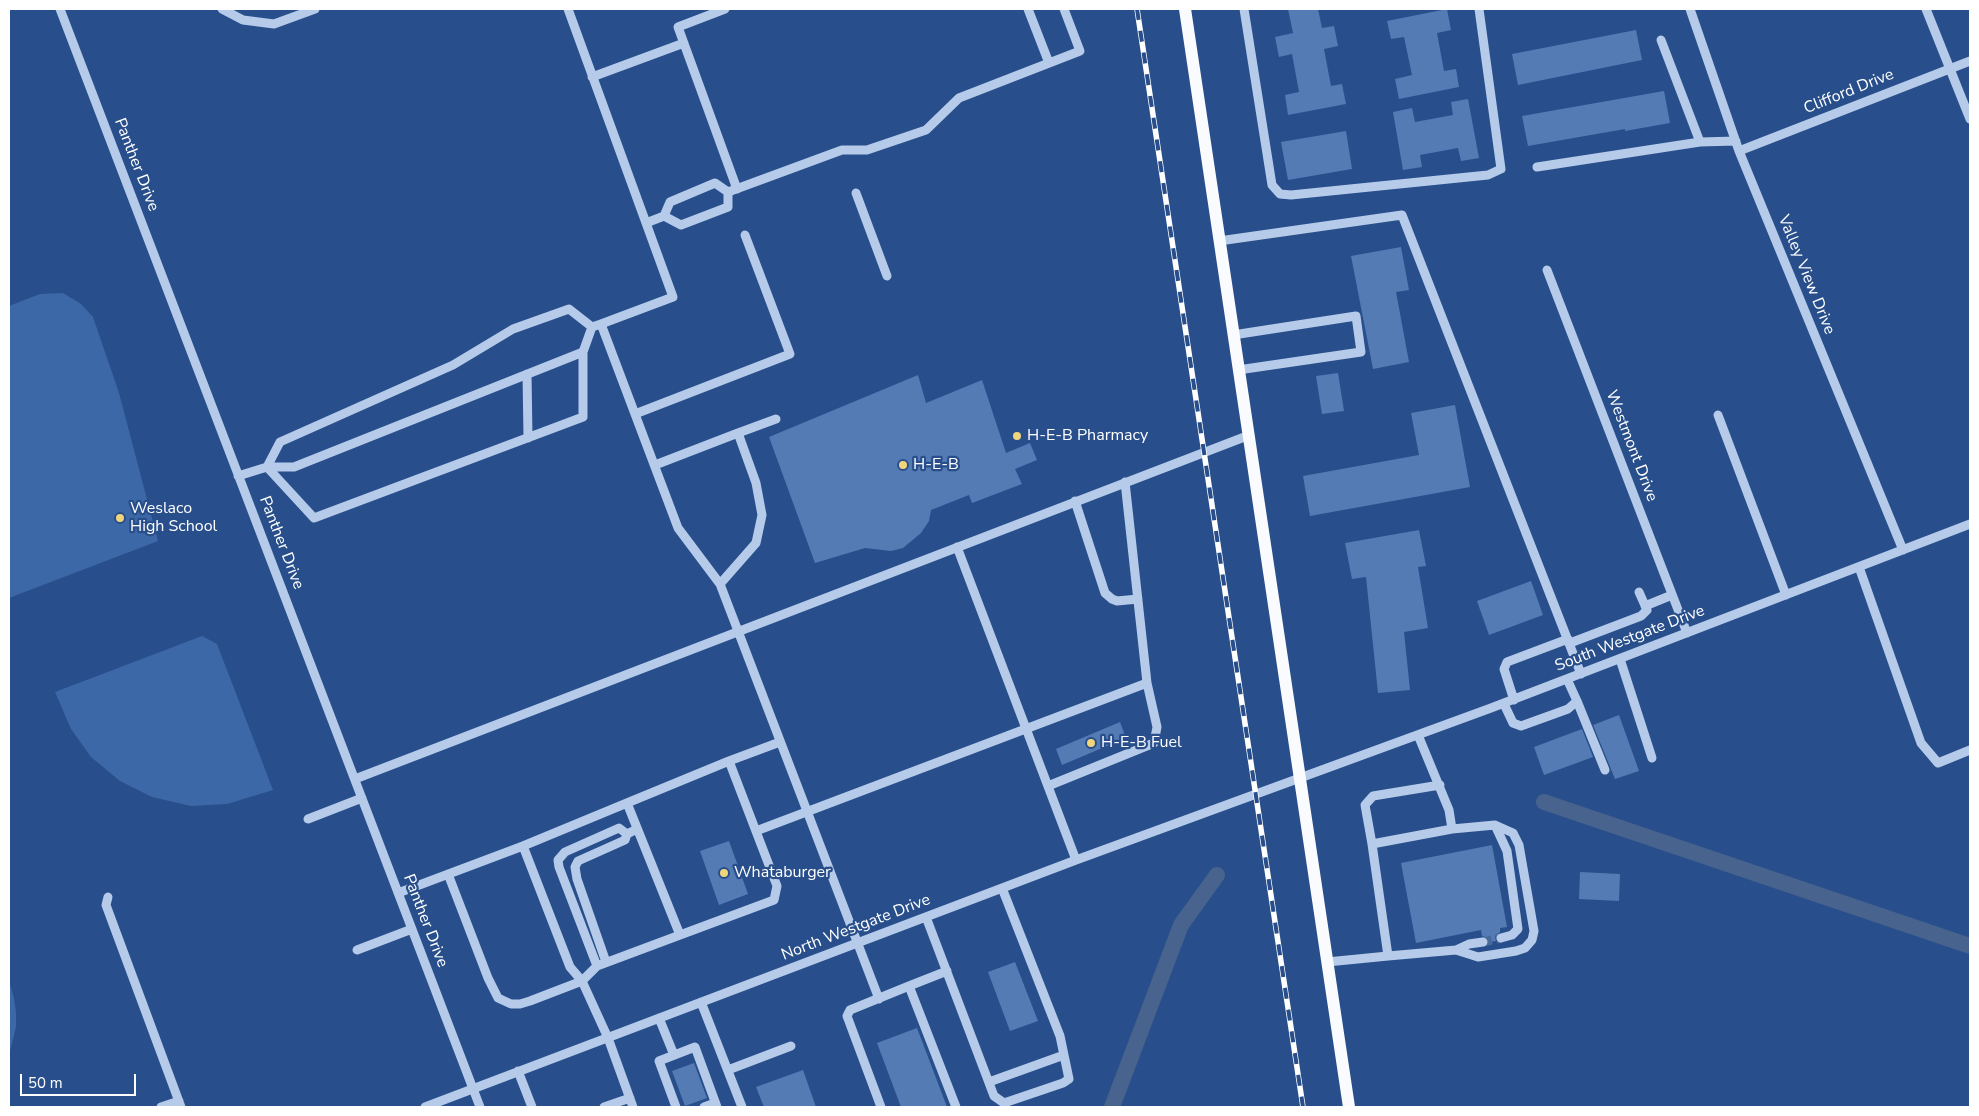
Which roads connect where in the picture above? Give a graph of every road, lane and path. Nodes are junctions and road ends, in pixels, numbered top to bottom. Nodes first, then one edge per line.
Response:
1 (60, 9) edge
2 (222, 9) edge
3 (315, 9) edge
4 (568, 9) edge
5 (724, 9) edge
6 (1028, 9) edge
7 (1064, 9) edge
8 (1185, 9) edge
9 (1244, 9) edge
10 (1479, 9) edge
11 (1690, 9) edge
12 (1926, 9) edge
13 (1661, 40) dead end
14 (684, 43) junction
15 (1970, 60) edge
16 (1049, 63) junction
17 (1949, 68) junction
18 (592, 77) junction
19 (1970, 119) edge
20 (1736, 141) junction
21 (1700, 142) junction
22 (1739, 151) junction
23 (1537, 167) dead end
24 (732, 190) junction
25 (856, 193) dead end
26 (664, 216) junction
27 (646, 223) junction
28 (745, 235) dead end
29 (1219, 241) junction
30 (1547, 270) dead end
31 (887, 276) dead end
32 (597, 326) junction
33 (1233, 335) junction
34 (583, 352) junction
35 (1238, 370) junction
36 (527, 374) junction
37 (636, 414) junction
38 (1718, 415) dead end
39 (776, 419) dead end
40 (738, 433) junction
41 (1247, 436) junction
42 (528, 438) junction
43 (655, 465) junction
44 (267, 467) junction
45 (238, 476) junction
46 (1125, 482) junction
47 (1075, 502) junction
48 (1970, 524) edge
49 (957, 547) junction
50 (1903, 550) junction
51 (1859, 567) junction
52 (720, 584) junction
53 (1640, 592) dead end
54 (1672, 595) junction
55 (1786, 595) junction
56 (1138, 599) junction
57 (1645, 606) junction
58 (737, 632) junction
59 (1687, 633) junction
60 (1569, 641) junction
61 (1620, 659) junction
62 (1581, 674) junction
63 (1567, 679) junction
64 (1147, 683) junction
65 (1514, 700) junction
66 (1577, 701) junction
67 (1504, 704) junction
68 (1026, 729) junction
69 (1418, 735) junction
70 (780, 742) junction
71 (1970, 750) edge
72 (1652, 758) dead end
73 (729, 761) junction
74 (1605, 770) dead end
75 (355, 779) junction
76 (1300, 780) junction
77 (1440, 785) junction
78 (1048, 786) junction
79 (362, 798) junction
80 (627, 803) junction
81 (807, 812) junction
82 (308, 819) dead end
83 (1495, 825) junction
84 (637, 829) junction
85 (1452, 829) junction
86 (756, 831) junction
87 (627, 834) junction
88 (1372, 844) junction
89 (523, 846) junction
90 (1076, 860) junction
91 (448, 874) junction
92 (1002, 888) junction
93 (398, 893) junction
94 (108, 897) dead end
95 (926, 917) junction
96 (412, 929) junction
97 (680, 935) junction
98 (1500, 938) tunnel mouth
99 (1483, 942) tunnel mouth
100 (858, 943) junction
101 (357, 950) dead end
102 (1456, 950) junction
103 (1388, 956) junction
104 (1327, 962) junction
105 (601, 964) junction
106 (947, 971) junction
107 (582, 981) junction
108 (910, 986) junction
109 (879, 999) junction
110 (701, 1002) junction
111 (659, 1018) junction
112 (608, 1038) junction
113 (791, 1046) dead end
114 (674, 1055) junction
115 (1064, 1055) junction
116 (728, 1070) junction
117 (518, 1071) junction
118 (989, 1082) junction
119 (473, 1088) junction
120 (630, 1098) junction
121 (180, 1104) edge
122 (716, 1105) edge
123 (161, 1107) edge
124 (425, 1107) edge
125 (480, 1107) edge
126 (532, 1107) edge
127 (604, 1107) edge
128 (634, 1107) edge
129 (676, 1107) edge
130 (704, 1107) edge
131 (742, 1107) edge
132 (881, 1107) edge
133 (956, 1107) edge
134 (1349, 1107) edge

1 - 45 street, Panther Drive
2 - 3 street
4 - 18 street
5 - 14 street
6 - 16 street
7 - 16 street
8 - 29 main road
9 - 10 street
11 - 20 street, Valley View Drive
12 - 17 street
13 - 21 street
14 - 18 street
14 - 24 street
15 - 17 street, Clifford Drive
16 - 24 street
17 - 19 street
17 - 22 street, Clifford Drive
18 - 27 street
20 - 21 street
20 - 22 street, Valley View Drive
21 - 23 street
22 - 50 street, Valley View Drive
24 - 26 street
24 - 26 street
25 - 31 street
26 - 27 street
27 - 32 street
28 - 37 street
29 - 33 main road
29 - 60 street
30 - 54 street, Westmont Drive
32 - 34 street
32 - 37 street
32 - 44 street
33 - 35 main road
33 - 35 street
34 - 36 street
34 - 42 street
35 - 41 main road
36 - 42 street
36 - 44 street
37 - 43 street
38 - 55 street
39 - 40 street
40 - 43 street
40 - 52 street
41 - 46 street
41 - 76 main road
42 - 44 street
43 - 52 street
44 - 45 street
45 - 75 street, Panther Drive
46 - 47 street
46 - 56 street
47 - 49 street
47 - 56 street
48 - 50 street, South Westgate Drive
49 - 58 street
49 - 68 street
50 - 51 street, South Westgate Drive
51 - 55 street, South Westgate Drive
51 - 71 street
52 - 58 street
53 - 57 street
54 - 57 street
54 - 59 street, Westmont Drive
55 - 59 street, South Westgate Drive
56 - 64 street
57 - 60 street
58 - 70 street
58 - 75 street
59 - 61 street, South Westgate Drive
60 - 62 street
60 - 65 street
61 - 62 street, South Westgate Drive
61 - 72 street
62 - 63 street, South Westgate Drive
63 - 65 street, South Westgate Drive
63 - 66 street
64 - 68 street
64 - 78 street
65 - 67 street, South Westgate Drive
66 - 67 street
66 - 74 street
67 - 69 street, South Westgate Drive
68 - 78 street
68 - 81 street
69 - 76 street, South Westgate Drive
69 - 77 street
70 - 73 street
70 - 81 street
73 - 80 street
73 - 86 street
75 - 79 street, Panther Drive
76 - 90 street, North Westgate Drive
76 - 104 main road
77 - 85 street
77 - 88 street
78 - 90 street
79 - 82 street
79 - 93 street, Panther Drive
80 - 84 street
80 - 89 street
81 - 86 street
81 - 100 street
83 - 85 street
83 - 98 street
83 - 102 street
84 - 87 street
84 - 97 street
85 - 88 street
86 - 97 street
87 - 105 street
87 - 105 street
88 - 103 street
89 - 91 street
89 - 107 street
90 - 92 street, North Westgate Drive
91 - 93 street
91 - 107 street
92 - 95 street, North Westgate Drive
92 - 115 street
93 - 96 street, Panther Drive
94 - 121 street
95 - 100 street, North Westgate Drive
95 - 106 street
96 - 101 street
96 - 119 street, Panther Drive
97 - 105 street
99 - 102 street
100 - 109 street
100 - 110 street, North Westgate Drive
102 - 103 street
103 - 104 street
104 - 134 main road
105 - 107 street
106 - 108 street
106 - 118 street
107 - 112 street
108 - 109 street
108 - 133 street
109 - 132 street
110 - 111 street, North Westgate Drive
110 - 116 street
111 - 112 street, North Westgate Drive
111 - 114 street
112 - 117 street, North Westgate Drive
112 - 120 street
113 - 116 street
114 - 122 street
114 - 129 street
115 - 118 street
115 - 118 street
116 - 131 street
117 - 119 street, North Westgate Drive
117 - 126 street
119 - 124 street, North Westgate Drive
119 - 125 street, Panther Drive
120 - 127 street
120 - 128 street
121 - 123 street
122 - 130 street

